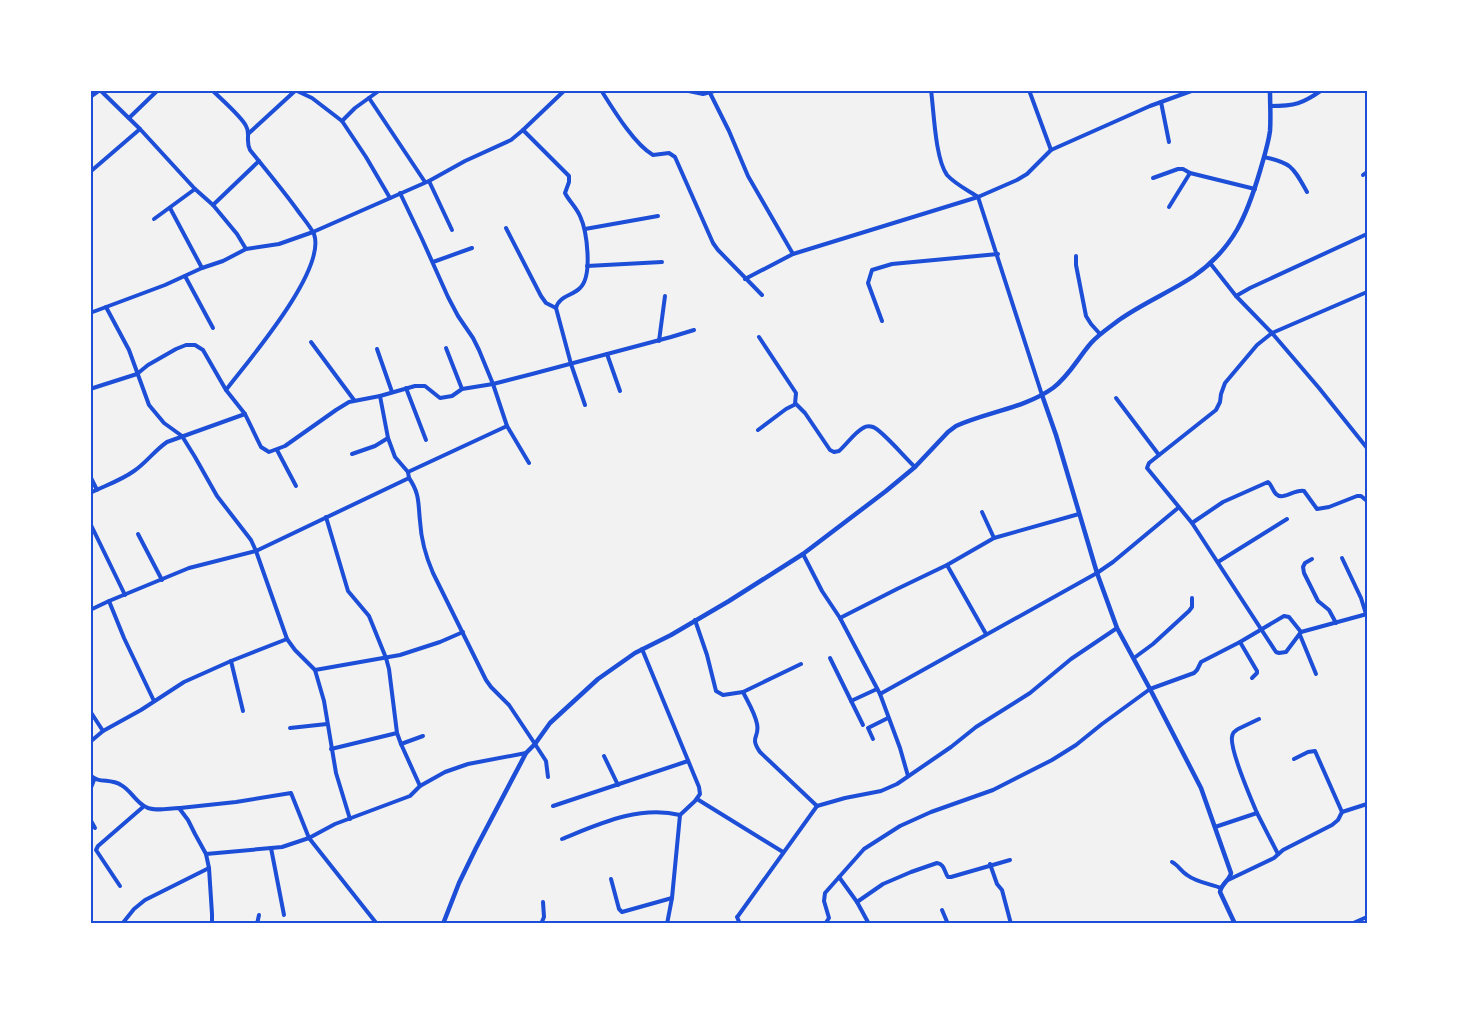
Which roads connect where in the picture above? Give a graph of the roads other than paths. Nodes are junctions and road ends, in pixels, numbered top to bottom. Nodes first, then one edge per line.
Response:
1 (158, 90) edge
2 (212, 90) edge
3 (296, 90) edge
4 (380, 90) edge
5 (565, 90) edge
6 (601, 90) edge
7 (684, 90) edge
8 (718, 90) edge
9 (931, 90) edge
10 (1029, 90) edge
11 (1194, 90) edge
12 (1270, 90) edge
13 (1322, 90) edge
14 (703, 92) edge
15 (710, 93) junction
16 (90, 97) edge
17 (369, 98) junction
18 (1161, 102) junction
19 (1270, 105) junction
20 (129, 118) junction
21 (342, 121) junction
22 (140, 129) junction
23 (523, 130) junction
24 (248, 134) junction
25 (1169, 142) dead end
26 (1051, 150) junction
27 (1264, 157) junction
28 (259, 161) junction
29 (90, 172) edge
30 (1190, 173) junction
31 (1153, 178) dead end
32 (427, 181) junction
33 (195, 189) junction
34 (1255, 189) junction
35 (1307, 192) dead end
36 (400, 193) junction
37 (978, 197) junction
38 (390, 198) junction
39 (213, 205) junction
40 (1169, 207) dead end
41 (170, 208) junction
42 (658, 216) dead end
43 (154, 219) dead end
44 (506, 228) dead end
45 (585, 229) junction
46 (452, 230) dead end
47 (313, 232) junction
48 (1367, 234) edge
49 (471, 248) dead end
50 (246, 249) junction
51 (793, 254) junction
52 (998, 254) junction
53 (1076, 256) dead end
54 (433, 262) junction
55 (662, 262) dead end
56 (1210, 263) junction
57 (587, 266) junction
58 (202, 268) junction
59 (185, 276) junction
60 (745, 279) junction
61 (1367, 292) edge
62 (762, 295) dead end
63 (665, 296) dead end
64 (1236, 296) junction
65 (106, 307) junction
66 (556, 308) junction
67 (90, 313) edge
68 (882, 321) dead end
69 (213, 328) dead end
70 (694, 330) dead end
71 (1272, 333) junction
72 (1100, 334) junction
73 (759, 337) dead end
74 (659, 341) junction
75 (311, 342) dead end
76 (446, 348) dead end
77 (377, 349) dead end
78 (607, 354) junction
79 (571, 364) junction
80 (137, 374) junction
81 (493, 384) junction
82 (406, 388) junction
83 (90, 389) edge
84 (462, 389) junction
85 (226, 390) junction
86 (620, 391) dead end
87 (392, 392) junction
88 (1042, 394) junction
89 (380, 396) junction
90 (1116, 398) dead end
91 (354, 400) junction
92 (795, 404) junction
93 (585, 405) dead end
94 (245, 414) junction
95 (507, 426) junction
96 (758, 430) dead end
97 (182, 436) junction
98 (388, 438) junction
99 (426, 440) dead end
100 (1367, 448) edge
101 (277, 450) junction
102 (352, 454) dead end
103 (1159, 455) junction
104 (529, 463) dead end
105 (915, 467) junction
106 (408, 472) junction
107 (90, 476) edge
108 (409, 478) junction
109 (296, 486) dead end
110 (97, 490) junction
111 (90, 493) edge
112 (1367, 501) edge
113 (1179, 508) junction
114 (982, 512) dead end
115 (1079, 514) junction
116 (326, 517) junction
117 (1287, 519) dead end
118 (90, 523) edge
119 (1192, 523) junction
120 (138, 534) dead end
121 (994, 538) junction
122 (256, 551) junction
123 (803, 554) junction
124 (1342, 558) dead end
125 (1312, 559) dead end
126 (1218, 562) junction
127 (947, 565) junction
128 (1097, 573) junction
129 (162, 580) junction
130 (125, 595) junction
131 (1192, 597) dead end
132 (109, 601) junction
133 (90, 610) edge
134 (1367, 614) edge
135 (840, 618) junction
136 (695, 620) junction
137 (1336, 622) junction
138 (1117, 628) junction
139 (1261, 629) junction
140 (463, 632) junction
141 (1301, 633) junction
142 (986, 634) junction
143 (287, 639) junction
144 (1240, 642) junction
145 (642, 650) junction
146 (386, 658) junction
147 (830, 658) dead end
148 (1134, 658) junction
149 (231, 660) junction
150 (801, 664) dead end
151 (315, 670) junction
152 (1316, 674) dead end
153 (1252, 678) dead end
154 (877, 689) junction
155 (1150, 689) junction
156 (743, 692) junction
157 (880, 694) junction
158 (154, 701) junction
159 (851, 701) junction
160 (90, 711) edge
161 (243, 711) dead end
162 (888, 718) junction
163 (1259, 719) dead end
164 (327, 724) junction
165 (863, 725) dead end
166 (290, 728) dead end
167 (103, 731) junction
168 (397, 733) junction
169 (423, 736) dead end
170 (873, 738) dead end
171 (90, 742) edge
172 (401, 744) junction
173 (535, 744) junction
174 (331, 749) junction
175 (526, 753) junction
176 (604, 756) dead end
177 (1294, 759) dead end
178 (688, 761) junction
179 (90, 775) edge
180 (908, 776) junction
181 (548, 777) dead end
182 (94, 780) junction
183 (618, 785) junction
184 (420, 786) junction
185 (90, 790) edge
186 (697, 798) junction
187 (1367, 804) edge
188 (554, 806) dead end
189 (817, 806) junction
190 (143, 807) junction
191 (179, 808) junction
192 (1342, 812) junction
193 (1257, 813) junction
194 (680, 815) junction
195 (90, 819) edge
196 (350, 819) junction
197 (1214, 827) junction
198 (95, 828) dead end
199 (309, 838) junction
200 (562, 839) dead end
201 (271, 848) junction
202 (783, 852) junction
203 (206, 854) junction
204 (1278, 854) junction
205 (1010, 860) dead end
206 (1172, 862) dead end
207 (990, 864) junction
208 (209, 868) junction
209 (839, 877) junction
210 (611, 879) dead end
211 (1227, 881) junction
212 (120, 886) dead end
213 (1221, 888) junction
214 (672, 898) junction
215 (543, 902) dead end
216 (857, 902) junction
217 (942, 910) dead end
218 (259, 915) dead end
219 (284, 915) dead end
220 (1367, 917) edge
221 (122, 924) edge
222 (212, 924) edge
223 (256, 924) edge
224 (377, 924) edge
225 (443, 924) edge
226 (541, 924) edge
227 (667, 924) edge
228 (740, 924) edge
229 (825, 924) edge
230 (869, 924) edge
231 (948, 924) edge
232 (1011, 924) edge
233 (1235, 924) edge
234 (1350, 924) edge

1 - 20 street
2 - 24 street
3 - 21 street
3 - 24 street
4 - 17 street
5 - 23 street
6 - 60 street
7 - 14 street
8 - 15 street
9 - 37 street
10 - 26 street
11 - 18 street
12 - 19 street
13 - 19 street
14 - 15 street
15 - 51 street
16 - 20 street
17 - 21 street
17 - 32 street
18 - 25 street
18 - 26 street
19 - 27 street
20 - 22 street
21 - 38 street
22 - 29 street
22 - 33 street
23 - 32 street
23 - 45 street
24 - 28 street
26 - 37 street
27 - 34 street
27 - 35 street
28 - 39 street
28 - 47 street
30 - 31 street
30 - 34 street
30 - 40 street
32 - 36 street
32 - 46 street
33 - 39 street
33 - 41 street
34 - 56 street
36 - 38 street
36 - 54 street
37 - 51 street
37 - 52 street
38 - 47 street
39 - 50 street
41 - 43 street
41 - 58 street
42 - 45 street
44 - 66 street
45 - 57 street
47 - 50 street
47 - 85 street
48 - 64 street
49 - 54 street
50 - 58 street
51 - 60 street
52 - 68 street
52 - 88 street
53 - 72 street
54 - 81 street
55 - 57 street
56 - 64 street
56 - 72 street
57 - 66 street
58 - 59 street
59 - 65 street
59 - 69 street
60 - 62 street
61 - 71 street
63 - 74 street
64 - 71 street
65 - 67 street
65 - 80 street
66 - 79 street
70 - 74 street
71 - 100 street
71 - 103 street
72 - 88 street
73 - 92 street
74 - 78 street
75 - 91 street
76 - 84 street
77 - 87 street
78 - 79 street
78 - 86 street
79 - 81 street
79 - 93 street
80 - 83 street
80 - 85 street
80 - 97 street
81 - 84 street
81 - 95 street
82 - 84 street
82 - 87 street
82 - 99 street
85 - 94 street
87 - 89 street
88 - 105 street
88 - 115 street
89 - 91 street
89 - 98 street
90 - 103 street
91 - 101 street
92 - 96 street
92 - 105 street
94 - 97 street
94 - 101 street
95 - 104 street
95 - 106 street
97 - 110 street
97 - 122 street
98 - 102 street
98 - 106 street
101 - 109 street
103 - 113 street
105 - 123 street
106 - 108 street
107 - 110 street
108 - 116 street
108 - 140 street
110 - 111 street
112 - 119 street
113 - 119 street
113 - 128 street
114 - 121 street
115 - 121 street
115 - 128 street
116 - 122 street
116 - 146 street
117 - 126 street
118 - 130 street
119 - 126 street
120 - 129 street
121 - 127 street
122 - 129 street
122 - 143 street
123 - 135 street
123 - 136 street
124 - 134 street
125 - 137 street
126 - 139 street
127 - 135 street
127 - 142 street
128 - 138 street
128 - 142 street
129 - 130 street
130 - 132 street
131 - 148 street
132 - 133 street
132 - 158 street
134 - 137 street
135 - 154 street
136 - 145 street
136 - 156 street
137 - 141 street
138 - 148 street
138 - 180 street
139 - 141 street
139 - 141 street
139 - 144 street
140 - 146 street
140 - 173 street
141 - 152 street
142 - 157 street
143 - 149 street
143 - 151 street
144 - 153 street
144 - 155 street
145 - 173 street
145 - 178 street
146 - 151 street
146 - 168 street
147 - 159 street
148 - 155 street
149 - 158 street
149 - 161 street
150 - 156 street
151 - 164 street
154 - 157 street
154 - 159 street
155 - 197 street
155 - 209 street
156 - 189 street
157 - 162 street
158 - 167 street
159 - 165 street
160 - 167 street
162 - 170 street
162 - 180 street
163 - 193 street
164 - 166 street
164 - 174 street
167 - 171 street
168 - 172 street
168 - 174 street
169 - 172 street
172 - 184 street
173 - 175 street
173 - 181 street
174 - 196 street
175 - 184 street
175 - 225 street
176 - 183 street
177 - 192 street
178 - 183 street
178 - 186 street
179 - 182 street
180 - 189 street
182 - 185 street
182 - 190 street
183 - 188 street
184 - 196 street
186 - 194 street
186 - 202 street
187 - 192 street
189 - 202 street
190 - 191 street
190 - 212 street
191 - 199 street
191 - 203 street
192 - 204 street
193 - 197 street
193 - 204 street
194 - 200 street
194 - 214 street
195 - 198 street
196 - 199 street
197 - 211 street
199 - 201 street
199 - 224 street
201 - 203 street
201 - 219 street
202 - 228 street
203 - 208 street
204 - 211 street
205 - 207 street
206 - 213 street
207 - 216 street
207 - 232 street
208 - 221 street
208 - 222 street
209 - 216 street
209 - 229 street
210 - 214 street
211 - 213 street
213 - 233 street
214 - 227 street
215 - 226 street
216 - 230 street
217 - 231 street
218 - 223 street
220 - 234 street

